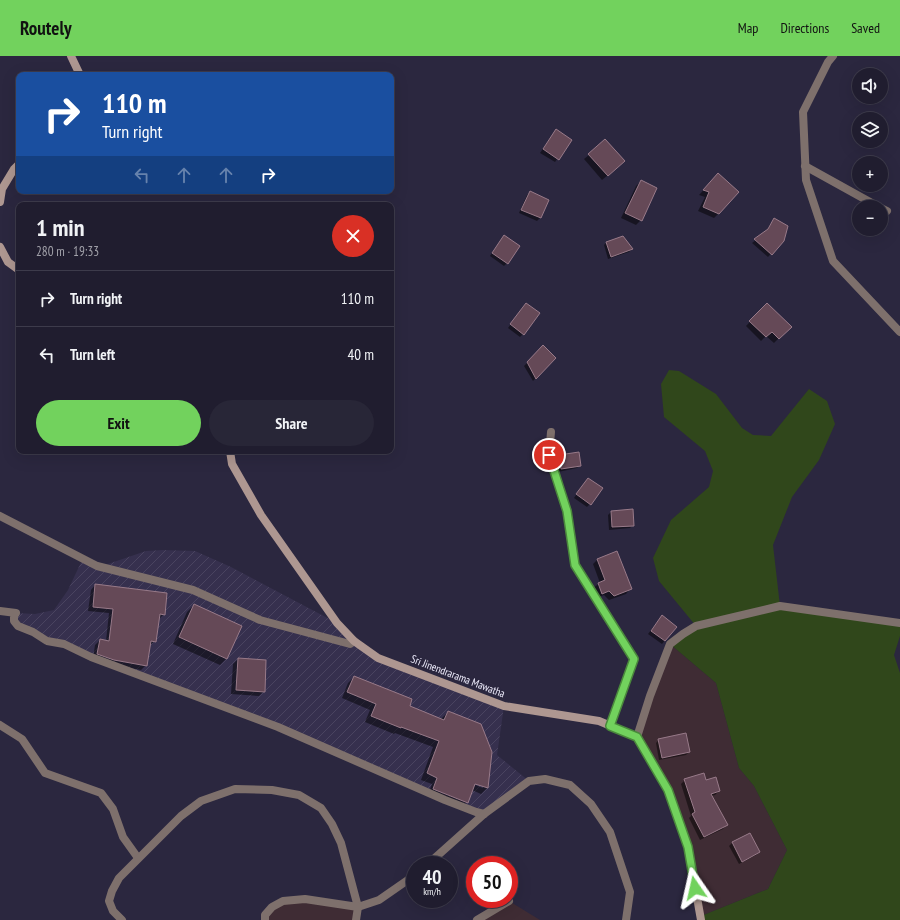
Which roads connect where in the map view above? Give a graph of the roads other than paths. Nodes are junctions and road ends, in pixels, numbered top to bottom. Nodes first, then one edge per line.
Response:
1 (70, 56) edge
2 (833, 56) edge
3 (78, 72) edge
4 (805, 166) junction
5 (16, 167) edge
6 (1, 188) edge
7 (867, 200) edge
8 (0, 202) edge
9 (0, 247) edge
10 (16, 268) edge
11 (900, 332) edge
12 (550, 432) dead end
13 (230, 454) edge
14 (0, 516) edge
15 (0, 611) edge
16 (900, 623) edge
17 (354, 642) junction
18 (0, 725) edge
19 (610, 726) junction
20 (637, 737) junction
21 (484, 814) junction
22 (437, 856) edge
23 (138, 858) junction
24 (406, 881) edge
25 (358, 907) junction
26 (497, 908) edge
27 (122, 920) edge
28 (265, 920) edge
29 (356, 920) edge
30 (477, 920) edge
31 (626, 920) edge
32 (701, 920) edge

1 - 3 main road
2 - 4 street
4 - 7 street
4 - 11 street
5 - 6 main road
6 - 8 main road
9 - 10 main road
12 - 19 street
13 - 17 main road, Sri Jinendrarama Mawatha
14 - 17 street
15 - 21 street
16 - 20 street
17 - 19 main road, Sri Jinendrarama Mawatha
18 - 23 street
19 - 20 main road, Sri Jinendrarama Mawatha
20 - 32 main road
21 - 22 street
21 - 31 street
23 - 25 street
23 - 27 street
24 - 25 street
25 - 28 street
25 - 29 street
26 - 30 street

